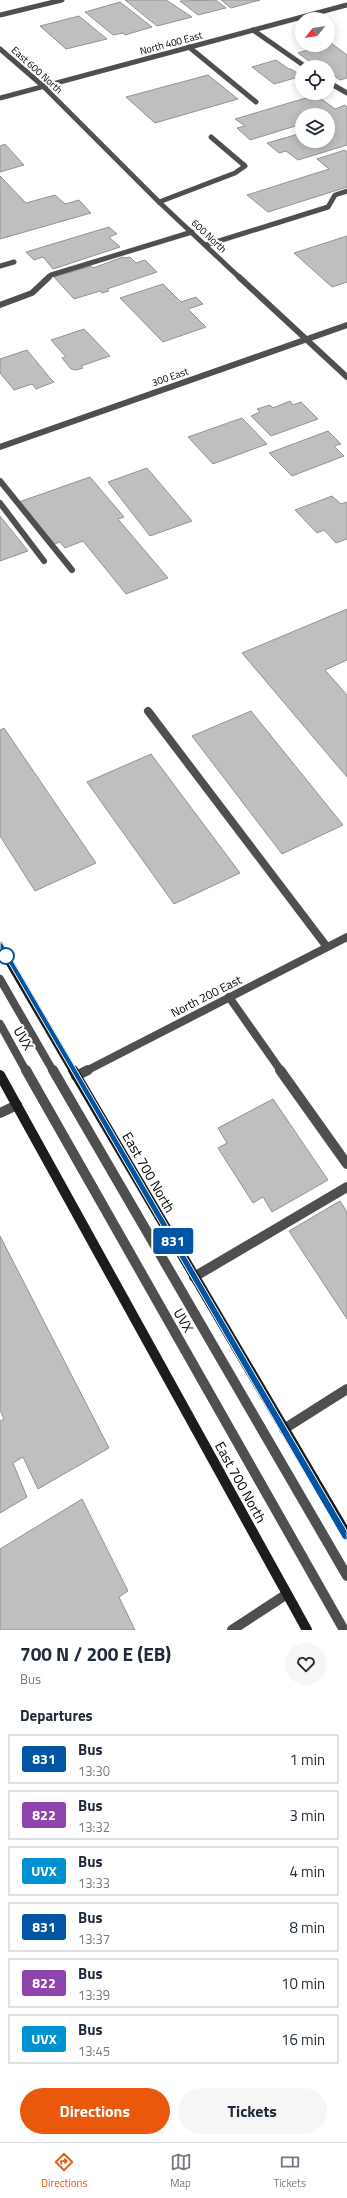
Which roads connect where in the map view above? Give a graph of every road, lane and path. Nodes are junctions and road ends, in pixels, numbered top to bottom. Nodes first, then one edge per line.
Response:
1 (62, 0) edge
2 (344, 6) edge
3 (347, 10) edge
4 (0, 15) edge
5 (253, 30) junction
6 (188, 47) junction
7 (0, 49) edge
8 (296, 60) edge
9 (43, 86) junction
10 (335, 86) edge
11 (347, 93) edge
12 (0, 98) edge
13 (256, 102) dead end
14 (61, 104) joint
15 (210, 137) dead end
16 (347, 191) edge
17 (159, 202) junction
18 (192, 232) junction
19 (206, 245) junction
20 (14, 262) dead end
21 (0, 266) edge
22 (0, 305) edge
23 (347, 325) edge
24 (306, 340) junction
25 (347, 377) edge
26 (0, 447) edge
27 (0, 481) edge
28 (0, 503) edge
29 (44, 561) dead end
30 (72, 570) dead end
31 (148, 711) dead end
32 (346, 940) edge
33 (0, 946) edge
34 (327, 947) junction
35 (0, 979) edge
36 (229, 997) junction
37 (0, 1024) edge
38 (0, 1075) edge
39 (76, 1076) junction
40 (17, 1105) junction
41 (0, 1113) edge
42 (347, 1164) edge
43 (347, 1187) edge
44 (194, 1277) junction
45 (347, 1389) edge
46 (284, 1429) junction
47 (347, 1535) edge
48 (347, 1576) edge
49 (287, 1594) junction
50 (232, 1630) edge
51 (307, 1630) edge
52 (344, 1630) edge

1 - 4 street
2 - 3 street
2 - 5 street, North 400 East
5 - 6 street, North 400 East
5 - 8 street
6 - 9 street, North 400 East
6 - 13 street
7 - 9 street, East 600 North
9 - 12 street, North 400 East
9 - 14 street, East 600 North
10 - 11 street
14 - 17 street, 600 North
15 - 17 street
16 - 19 street
17 - 18 street, 600 North
18 - 19 street, 600 North
18 - 22 street
19 - 24 street, 600 North
20 - 21 street
23 - 24 street, 300 East
24 - 25 street, 600 North
24 - 26 street, 300 East
27 - 30 street
28 - 29 street
31 - 34 street
32 - 34 street, North 200 East
33 - 39 main road, East 700 North
34 - 36 street, North 200 East
35 - 48 street, UVX
36 - 39 street, North 200 East
36 - 42 street
37 - 52 street, UVX
38 - 40 main road, East 700 North
39 - 44 main road, East 700 North
40 - 41 street
40 - 49 main road, East 700 North
43 - 44 street
44 - 46 main road, East 700 North
45 - 46 street
46 - 47 main road, East 700 North
49 - 50 street
49 - 51 main road, East 700 North

